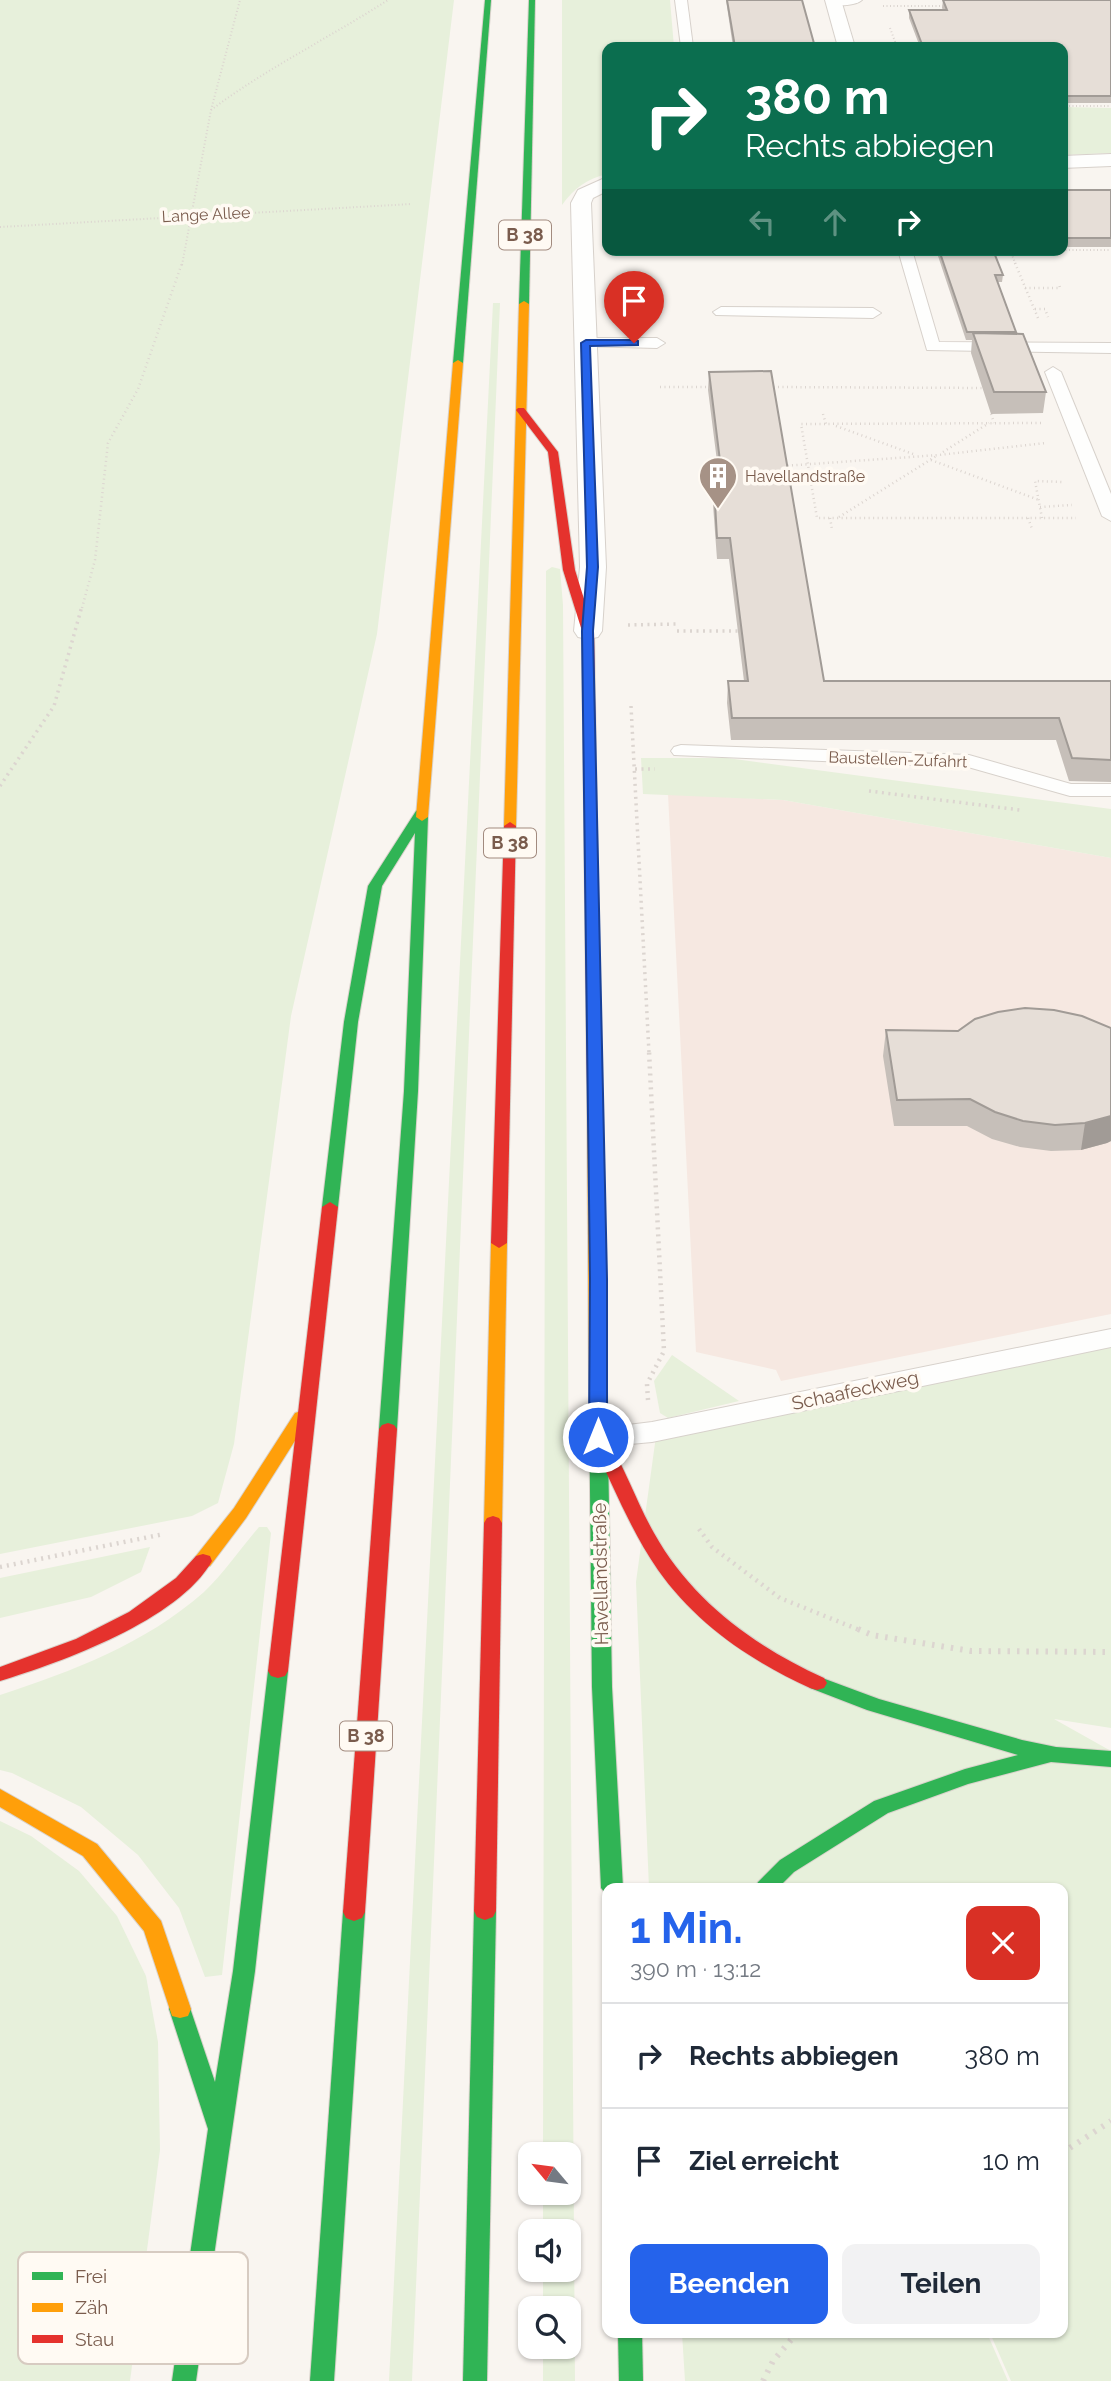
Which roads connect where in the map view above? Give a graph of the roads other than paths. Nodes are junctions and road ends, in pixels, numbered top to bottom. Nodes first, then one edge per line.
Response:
1 (488, 0) edge
2 (532, 0) edge
3 (681, 0) edge
4 (833, 1) edge
5 (856, 1) edge
6 (686, 42) edge
7 (845, 42) edge
8 (1111, 160) edge
9 (1068, 162) edge
10 (602, 186) edge
11 (907, 256) edge
12 (721, 312) dead end
13 (873, 313) dead end
14 (586, 343) junction
15 (656, 343) dead end
16 (1111, 348) edge
17 (1053, 372) dead end
18 (521, 410) junction
19 (1111, 516) edge
20 (588, 631) junction
21 (681, 751) dead end
22 (1111, 790) edge
23 (422, 810) junction
24 (1111, 1338) edge
25 (306, 1409) junction
26 (652, 1432) joint
27 (598, 1437) junction
28 (0, 1674) edge
29 (1048, 1755) junction
30 (1111, 1759) edge
31 (0, 1797) edge
32 (612, 1883) edge
33 (770, 1883) edge
34 (219, 2129) junction
35 (202, 2252) edge
36 (630, 2338) edge
37 (322, 2381) edge
38 (475, 2381) edge
39 (631, 2381) edge

1 - 23 main road, B 38
2 - 18 main road, B 38
3 - 6 lane
4 - 5 lane
4 - 7 street
8 - 9 street
10 - 14 street, Havellandstraße
11 - 16 lane
12 - 13 lane
14 - 15 lane
14 - 20 street, Havellandstraße
17 - 19 lane
18 - 20 main road
18 - 38 main road, B 38
20 - 27 main road, Havellandstraße
21 - 22 lane, Baustellen-Zufahrt
23 - 25 main road
23 - 37 main road, B 38
24 - 26 lane, Schaafeckweg
25 - 28 main road
25 - 34 main road
26 - 27 lane, Schaafeckweg
27 - 29 main road
27 - 32 main road, Havellandstraße
29 - 30 main road
29 - 33 main road
31 - 34 main road
34 - 35 main road
36 - 39 main road

